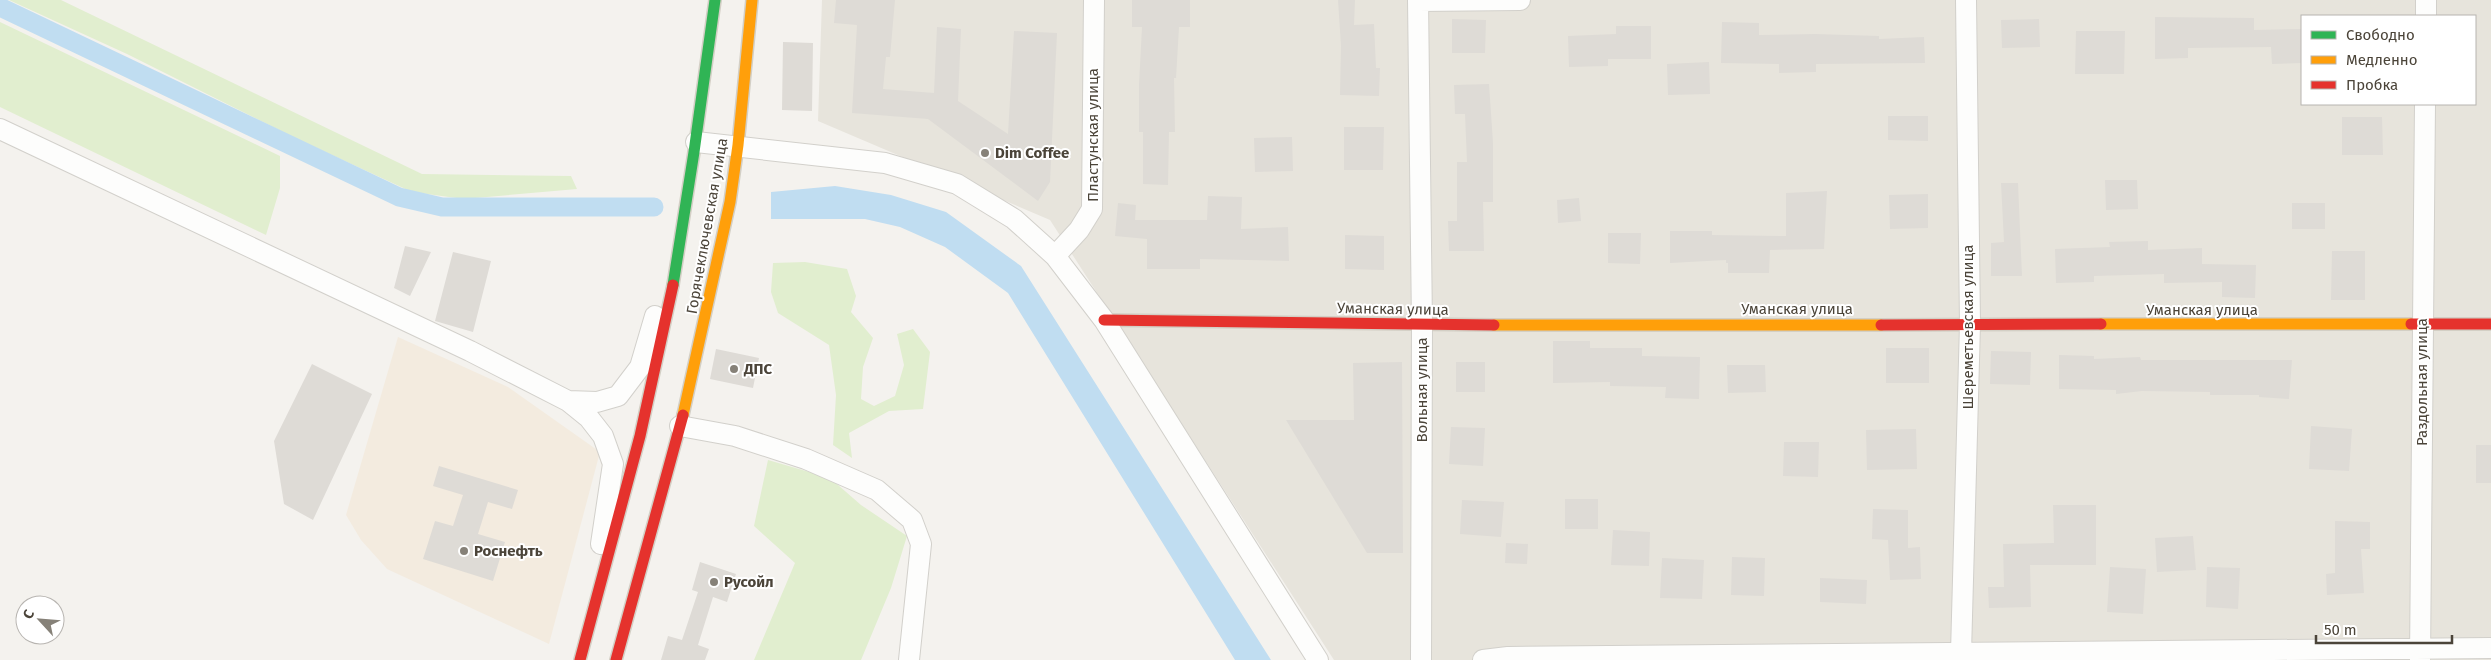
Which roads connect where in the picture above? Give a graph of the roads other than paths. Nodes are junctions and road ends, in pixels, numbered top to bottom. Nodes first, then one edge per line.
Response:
1 (715, 0) edge
2 (752, 0) edge
3 (1094, 0) edge
4 (1418, 0) edge
5 (1520, 0) edge
6 (1966, 0) edge
7 (2426, 0) edge
8 (2426, 15) edge
9 (2425, 105) edge
10 (0, 129) edge
11 (696, 142) junction
12 (738, 145) junction
13 (678, 253) junction
14 (1055, 256) junction
15 (1104, 320) junction
16 (1970, 324) junction
17 (2491, 324) edge
18 (1422, 325) junction
19 (2422, 325) junction
20 (568, 401) junction
21 (680, 426) junction
22 (600, 586) junction
23 (2491, 648) edge
24 (1961, 653) junction
25 (2420, 654) edge
26 (580, 660) edge
27 (616, 660) edge
28 (909, 660) edge
29 (1318, 660) edge
30 (1421, 660) edge
31 (1483, 660) edge

1 - 11 street
2 - 12 street, Горячеключевская улица
3 - 14 street, Пластунская улица
4 - 5 street
4 - 18 street, Вольная улица
6 - 16 street, Шереметьевская улица
7 - 8 street
9 - 19 street, Раздольная улица
10 - 20 street
11 - 12 street
11 - 13 street
12 - 14 street
12 - 21 street, Горячеключевская улица
13 - 20 street
13 - 22 street
14 - 15 street
15 - 18 street, Уманская улица
15 - 29 street
16 - 18 street, Уманская улица
16 - 19 street, Уманская улица
16 - 24 street, Шереметьевская улица
17 - 19 street, Уманская улица
18 - 30 street, Вольная улица
19 - 25 street, Раздольная улица
20 - 22 street
21 - 27 street, Горячеключевская улица
21 - 28 street
22 - 26 street
23 - 25 street
24 - 25 street
24 - 31 street

